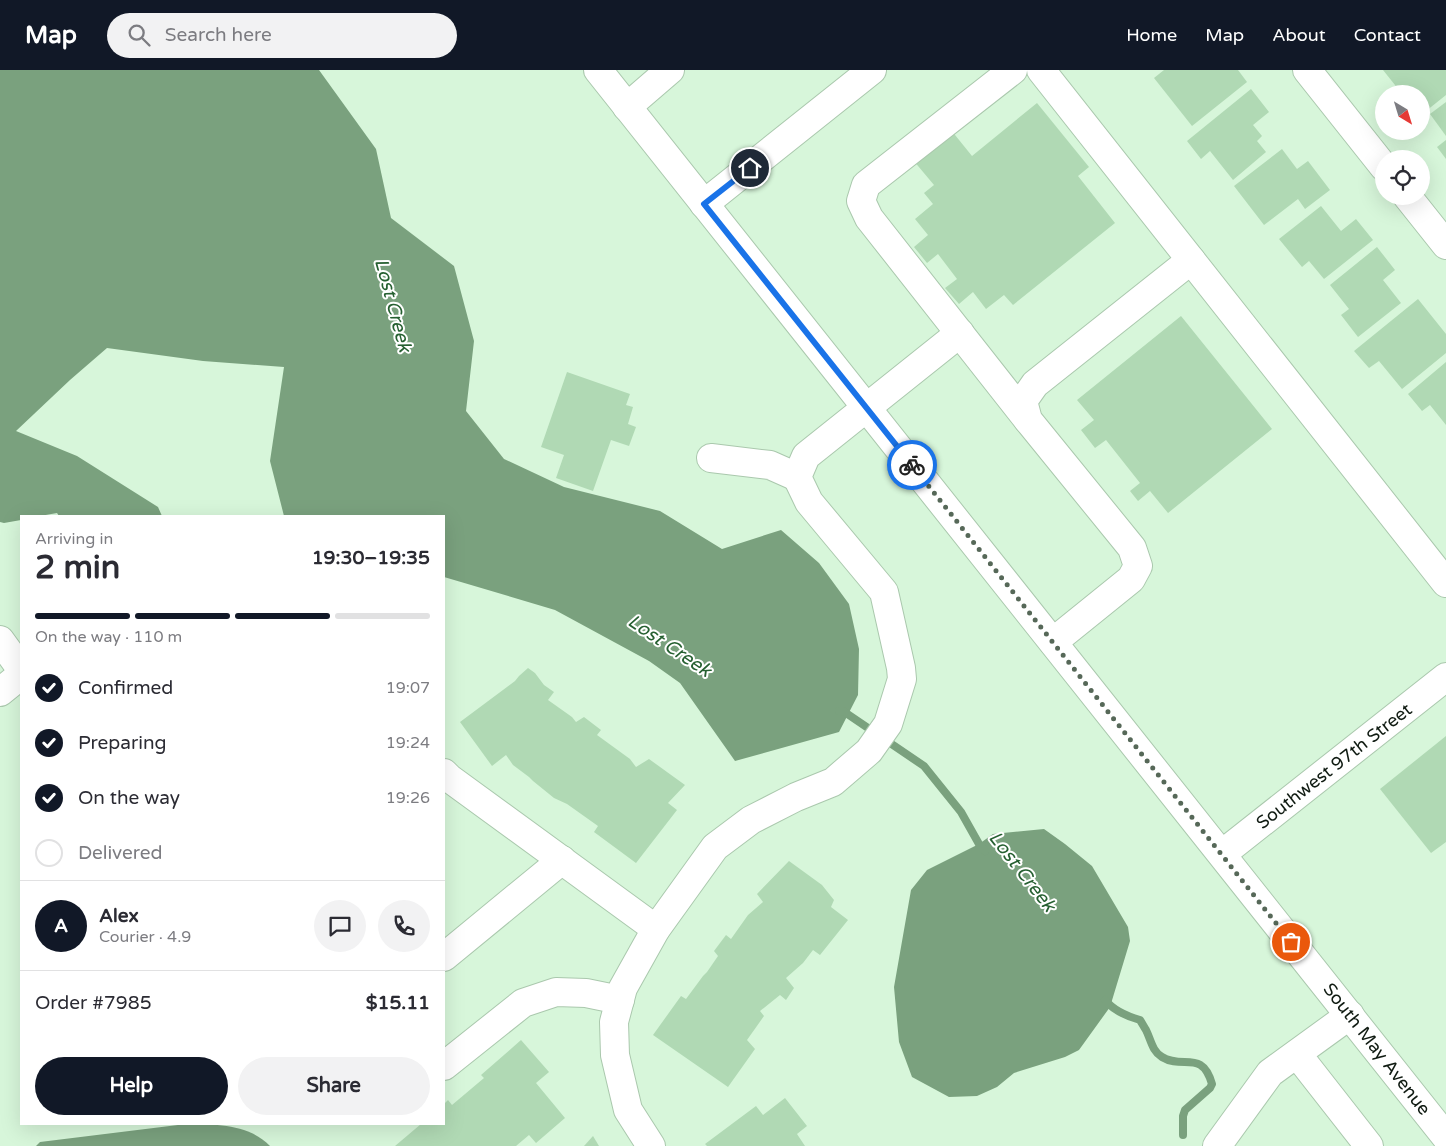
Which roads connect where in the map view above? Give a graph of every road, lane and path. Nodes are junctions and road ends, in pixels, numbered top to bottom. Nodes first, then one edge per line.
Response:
1 (598, 70) edge
2 (670, 70) edge
3 (872, 70) edge
4 (1013, 70) edge
5 (1041, 70) edge
6 (1307, 70) edge
7 (627, 107) junction
8 (1375, 156) edge
9 (704, 204) junction
10 (1414, 205) edge
11 (1446, 245) edge
12 (1191, 260) junction
13 (960, 333) junction
14 (867, 408) junction
15 (1028, 420) junction
16 (710, 458) dead end
17 (797, 477) junction
18 (1446, 583) edge
19 (0, 640) edge
20 (1053, 642) junction
21 (20, 668) edge
22 (20, 676) edge
23 (1446, 678) edge
24 (0, 692) edge
25 (445, 774) edge
26 (1222, 854) junction
27 (562, 860) junction
28 (656, 929) junction
29 (445, 956) edge
30 (620, 1000) junction
31 (1350, 1015) junction
32 (1297, 1054) junction
33 (445, 1065) edge
34 (1446, 1136) edge
35 (651, 1146) edge
36 (1217, 1146) edge
37 (1369, 1146) edge

1 - 7 main road, South May Avenue
2 - 7 main road
3 - 9 main road
4 - 13 main road
5 - 12 main road
6 - 8 main road
7 - 9 main road, South May Avenue
9 - 14 main road, South May Avenue
10 - 11 main road
12 - 15 main road
12 - 18 main road
13 - 14 main road
13 - 15 main road
14 - 17 main road
14 - 20 main road, South May Avenue
15 - 20 main road
16 - 17 main road
17 - 28 main road
19 - 21 main road
20 - 26 main road, South May Avenue
22 - 24 main road
23 - 26 main road, Southwest 97th Street
25 - 27 main road
26 - 31 main road, South May Avenue
27 - 28 main road
27 - 29 main road
28 - 30 main road
30 - 33 main road
30 - 35 main road
31 - 32 main road
31 - 34 main road, South May Avenue
32 - 36 main road
32 - 37 main road

